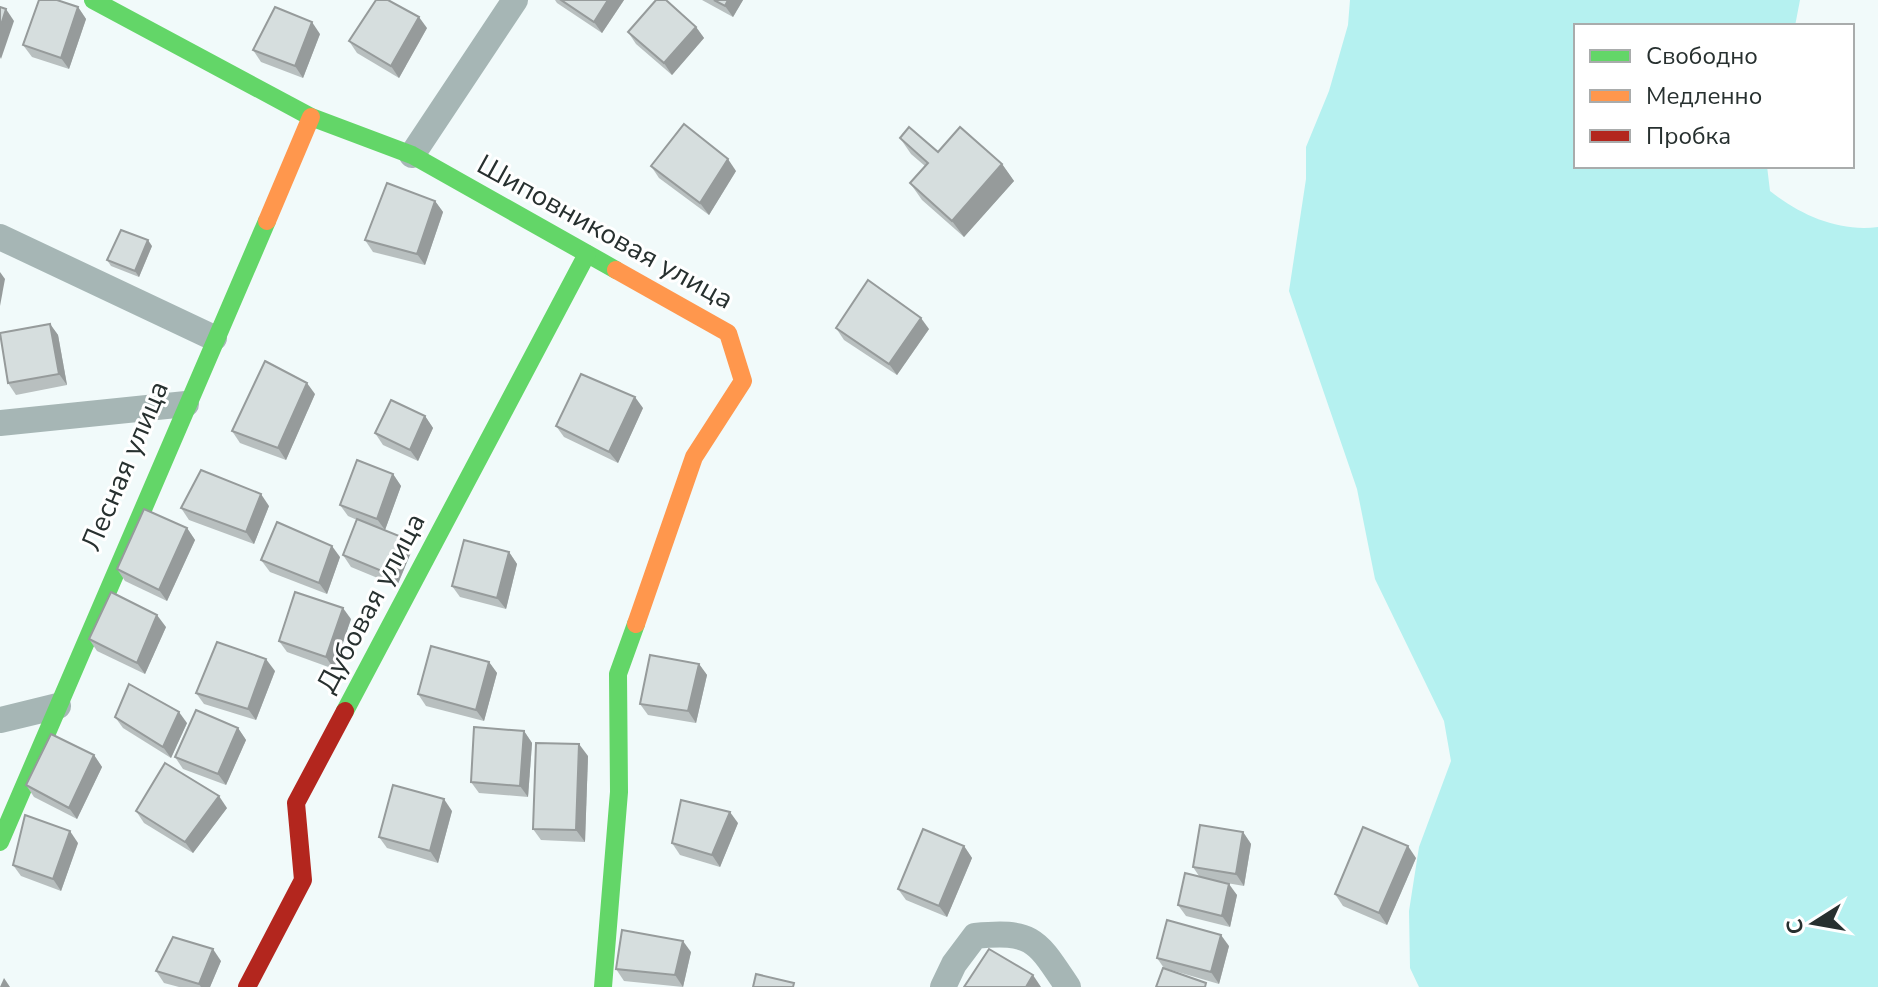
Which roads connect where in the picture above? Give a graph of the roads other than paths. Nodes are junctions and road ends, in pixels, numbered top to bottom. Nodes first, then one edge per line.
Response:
1 (93, 0) edge
2 (515, 0) edge
3 (311, 117) junction
4 (412, 155) junction
5 (0, 237) edge
6 (587, 254) junction
7 (214, 338) junction
8 (186, 404) junction
9 (0, 423) edge
10 (58, 706) junction
11 (0, 720) edge
12 (0, 842) edge
13 (247, 987) edge
14 (603, 987) edge
15 (943, 987) edge
16 (1068, 987) edge

1 - 3 street, Шиповниковая улица
2 - 4 street
3 - 4 street, Шиповниковая улица
3 - 7 street, Лесная улица
4 - 6 street, Шиповниковая улица
5 - 7 street
6 - 13 street, Дубовая улица
6 - 14 street, Шиповниковая улица
7 - 8 street, Лесная улица
8 - 9 street
8 - 10 street, Лесная улица
10 - 11 street
10 - 12 street, Лесная улица
15 - 16 street

